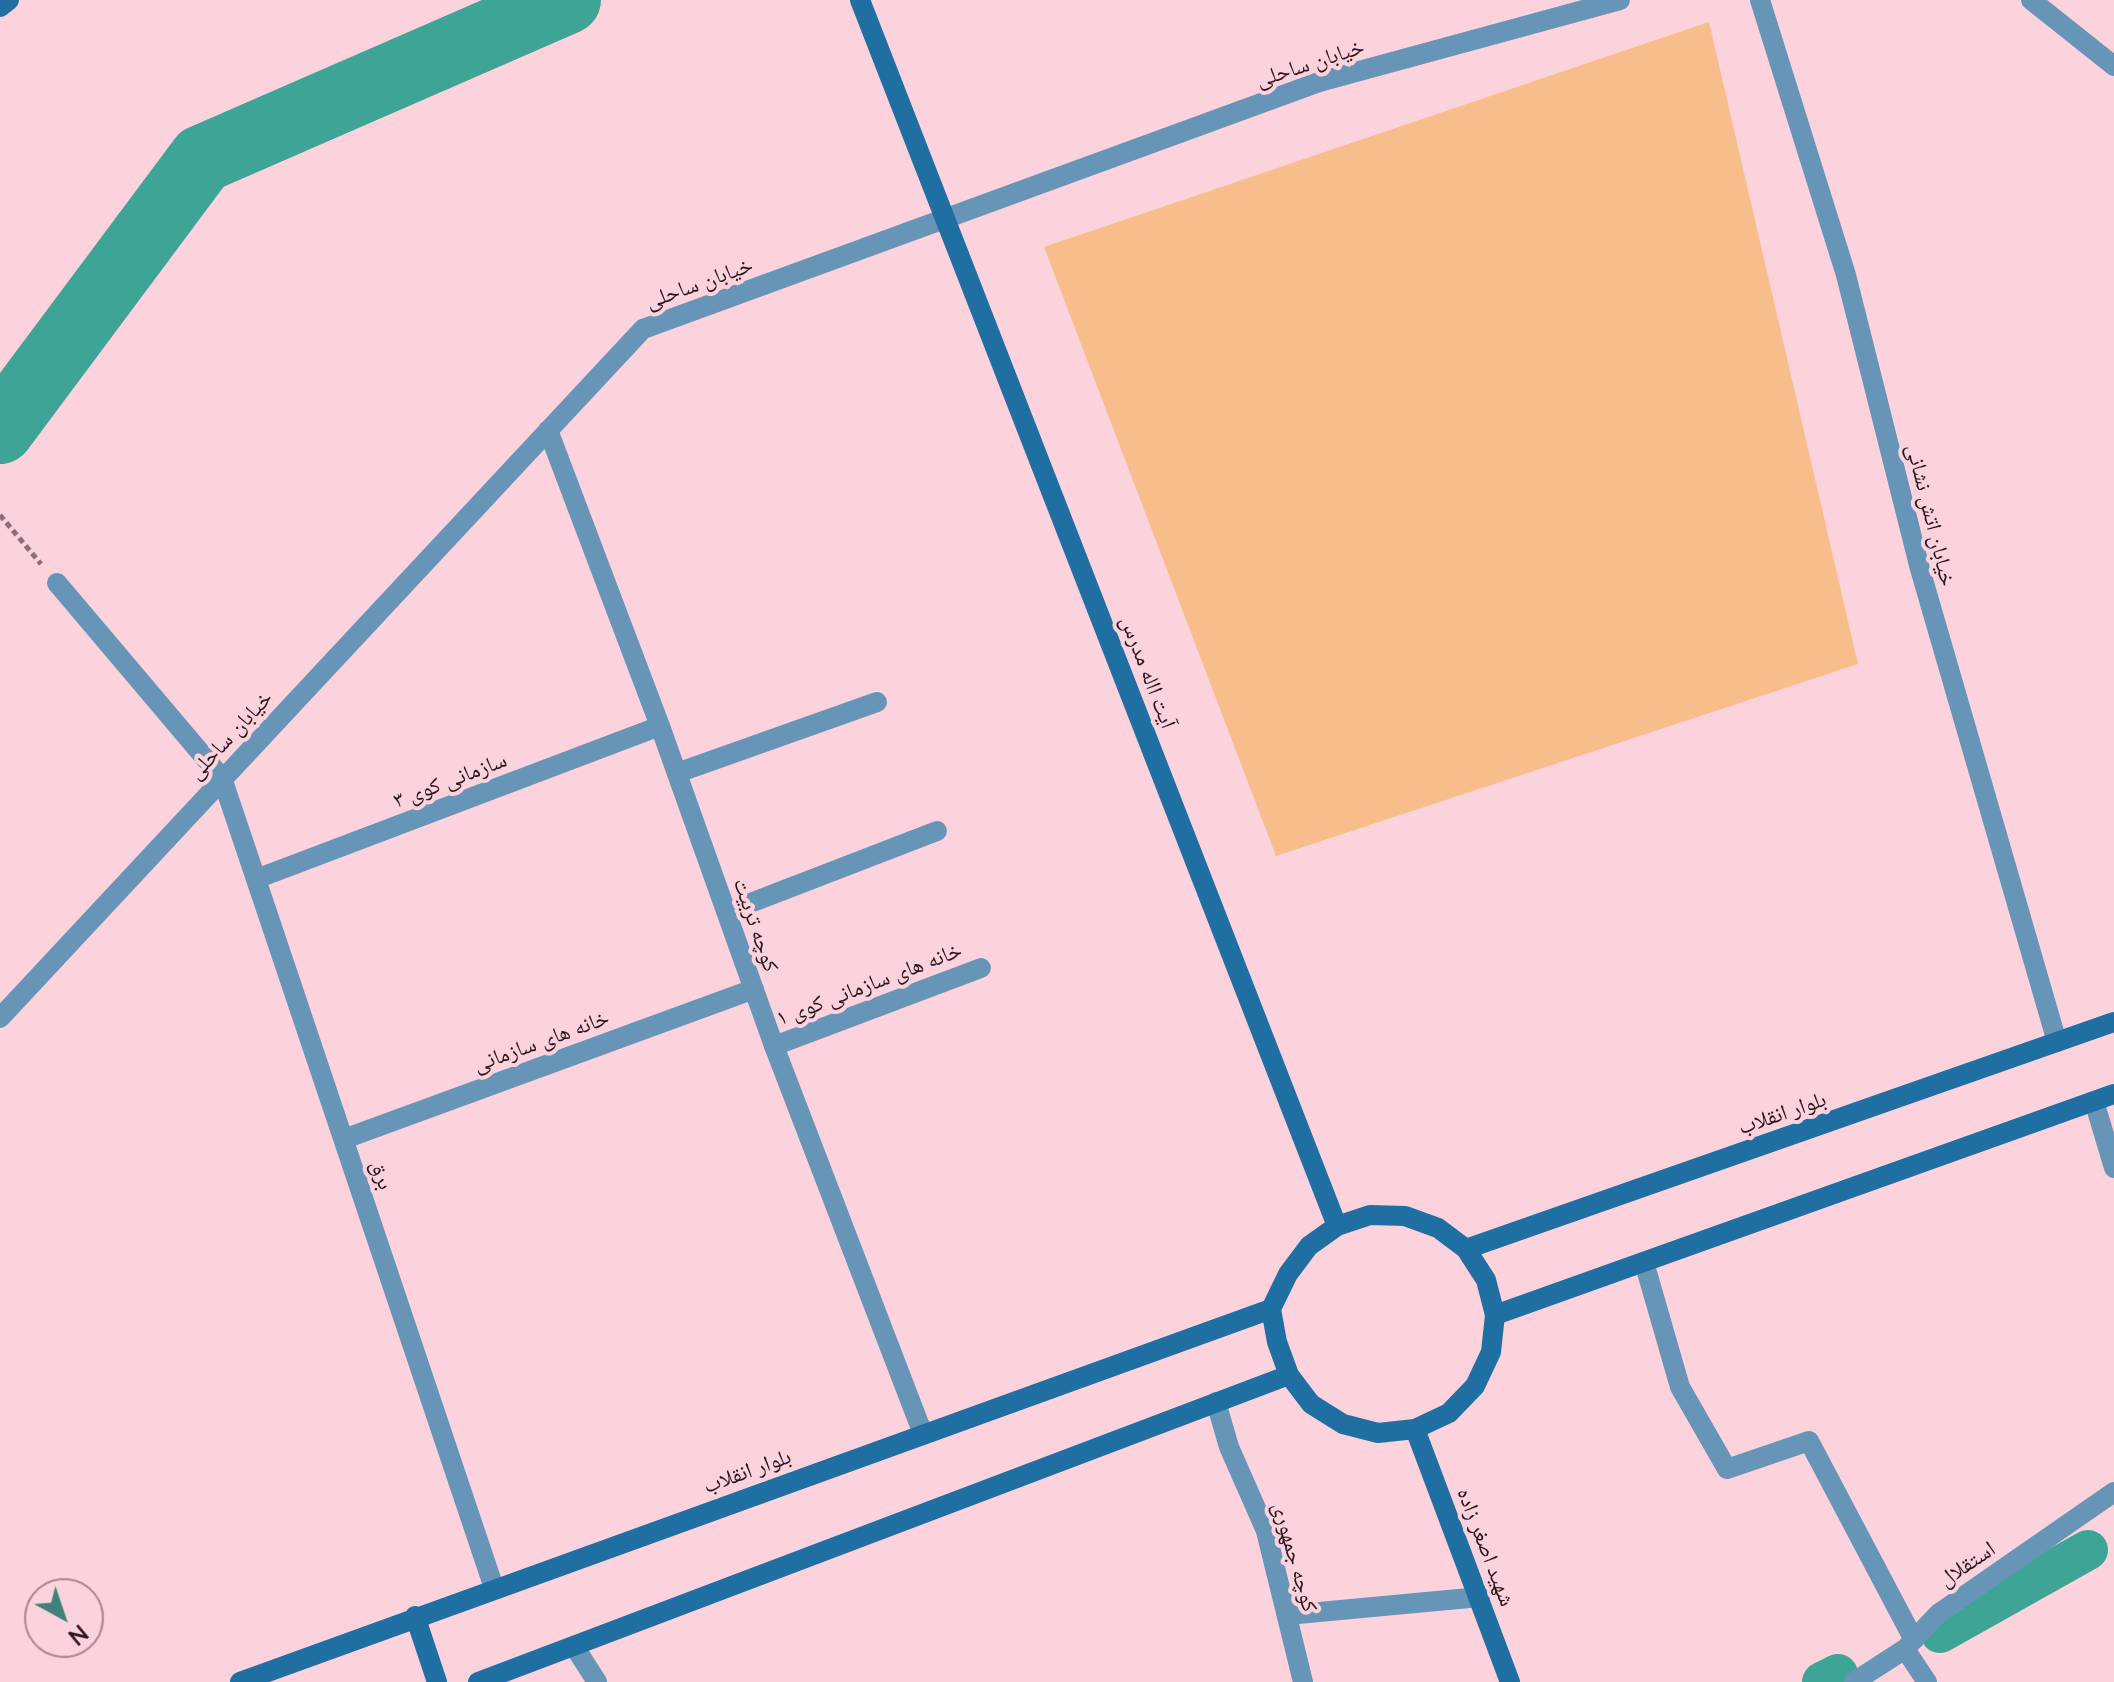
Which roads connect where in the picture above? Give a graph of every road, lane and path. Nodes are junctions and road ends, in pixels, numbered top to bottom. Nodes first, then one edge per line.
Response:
1 (9, 0) edge
2 (860, 0) edge
3 (1620, 0) edge
4 (1760, 0) edge
5 (2031, 0) edge
6 (0, 7) edge
7 (2114, 66) edge
8 (945, 219) junction
9 (548, 430) junction
10 (0, 515) edge
11 (57, 583) joint
12 (877, 702) dead end
13 (660, 726) junction
14 (677, 773) junction
15 (222, 778) junction
16 (937, 831) dead end
17 (256, 879) junction
18 (727, 912) junction
19 (981, 968) dead end
20 (754, 989) junction
21 (0, 1018) edge
22 (2114, 1022) edge
23 (2057, 1042) junction
24 (774, 1046) junction
25 (2114, 1094) edge
26 (2094, 1101) junction
27 (344, 1139) junction
28 (2114, 1168) edge
29 (1337, 1226) junction
30 (1466, 1249) junction
31 (1644, 1262) junction
32 (1271, 1309) junction
33 (1495, 1315) junction
34 (1289, 1375) junction
35 (1216, 1402) junction
36 (1415, 1429) junction
37 (923, 1434) junction
38 (2114, 1492) edge
39 (494, 1588) junction
40 (1480, 1597) junction
41 (1287, 1615) junction
42 (415, 1616) junction
43 (1909, 1645) junction
44 (574, 1646) junction
45 (240, 1682) edge
46 (437, 1682) edge
47 (478, 1682) edge
48 (597, 1682) edge
49 (1303, 1682) edge
50 (1510, 1682) edge
51 (1854, 1682) edge
52 (1927, 1682) edge

1 - 6 main road
2 - 8 main road, آیت االه مدرس
3 - 8 street, خیابان ساحلی
4 - 23 street, خیابان اتش نشانی
5 - 7 street
8 - 9 street, خیابان ساحلی
8 - 29 main road, آیت االه مدرس
9 - 13 street, کوچه تربیت
9 - 15 street, خیابان ساحلی
10 - 11 path
11 - 15 street
12 - 14 street
13 - 14 street, کوچه تربیت
13 - 17 street, سازمانی کوی ۳
14 - 18 street, کوچه تربیت
15 - 17 street, برق
15 - 21 street, خیابان ساحلی
16 - 18 street
17 - 27 street, برق
18 - 20 street, کوچه تربیت
19 - 24 street, خانه های سازمانی کوی ۱
20 - 24 street, کوچه تربیت
20 - 27 street, خانه های سازمانی
22 - 23 main road, بلوار انقلاب
23 - 30 main road, بلوار انقلاب
24 - 37 street, کوچه تربیت
25 - 26 main road
26 - 28 street
26 - 31 main road
27 - 39 street, برق
29 - 30 main road
29 - 32 main road
30 - 33 main road
31 - 33 main road
31 - 43 street
32 - 34 main road
32 - 37 main road, بلوار انقلاب
33 - 36 main road
34 - 35 main road
34 - 36 main road
35 - 41 street, کوچه جمهوری
35 - 44 main road
36 - 40 main road, شهید اصغر زاده
37 - 39 main road, بلوار انقلاب
38 - 43 street, استقلال
39 - 42 main road, بلوار انقلاب
40 - 41 street
40 - 50 main road, شهید اصغر زاده
41 - 49 street, کوچه جمهوری
42 - 45 main road, بلوار انقلاب
42 - 46 main road
43 - 51 street, استقلال
43 - 52 street
44 - 47 main road
44 - 48 street

